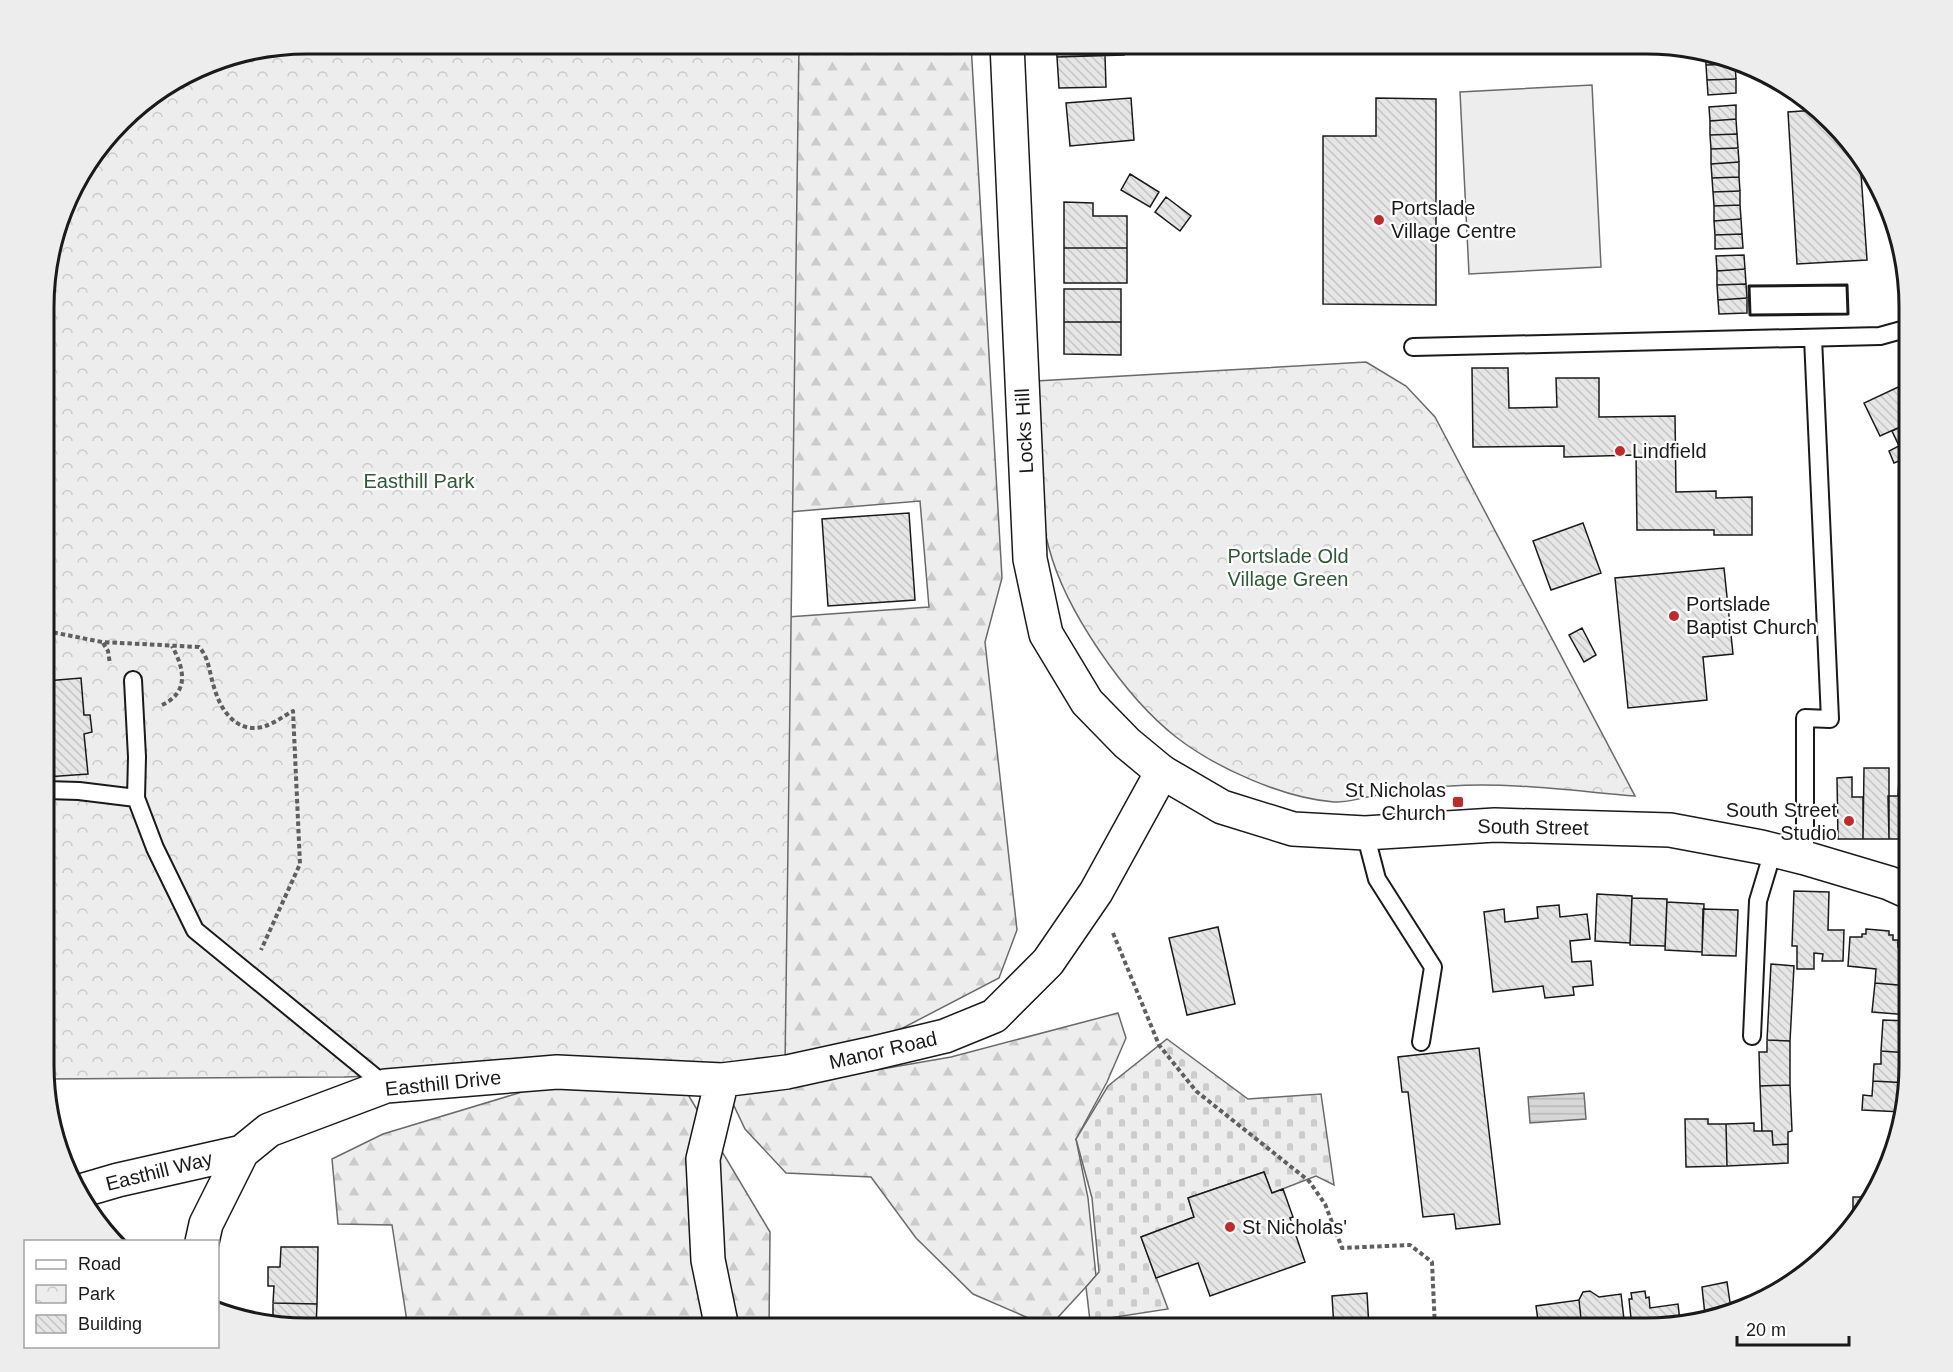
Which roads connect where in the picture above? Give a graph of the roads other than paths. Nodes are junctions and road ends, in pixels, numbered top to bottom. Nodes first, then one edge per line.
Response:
1 (1006, 54) edge
2 (1899, 331) edge
3 (1813, 338) junction
4 (1413, 347) dead end
5 (133, 680) dead end
6 (1162, 772) junction
7 (54, 790) edge
8 (136, 798) junction
9 (1365, 832) junction
10 (1773, 850) junction
11 (1805, 858) junction
12 (1899, 888) edge
13 (1752, 1036) dead end
14 (1421, 1042) dead end
15 (722, 1080) junction
16 (386, 1086) junction
17 (242, 1152) junction
18 (86, 1189) edge
19 (202, 1240) edge
20 (720, 1318) edge

1 - 6 street, Locks Hill
2 - 3 lane
3 - 4 lane
3 - 11 lane
5 - 8 lane
6 - 9 street, South Street
6 - 15 street, Manor Road
7 - 8 lane
8 - 16 lane
9 - 10 street, South Street
9 - 14 lane
10 - 11 street, South Street
10 - 13 lane
11 - 12 street, South Street
15 - 16 street, Easthill Drive
15 - 20 street
16 - 17 street, Easthill Drive
17 - 18 street, Easthill Way
17 - 19 street, Easthill Drive

